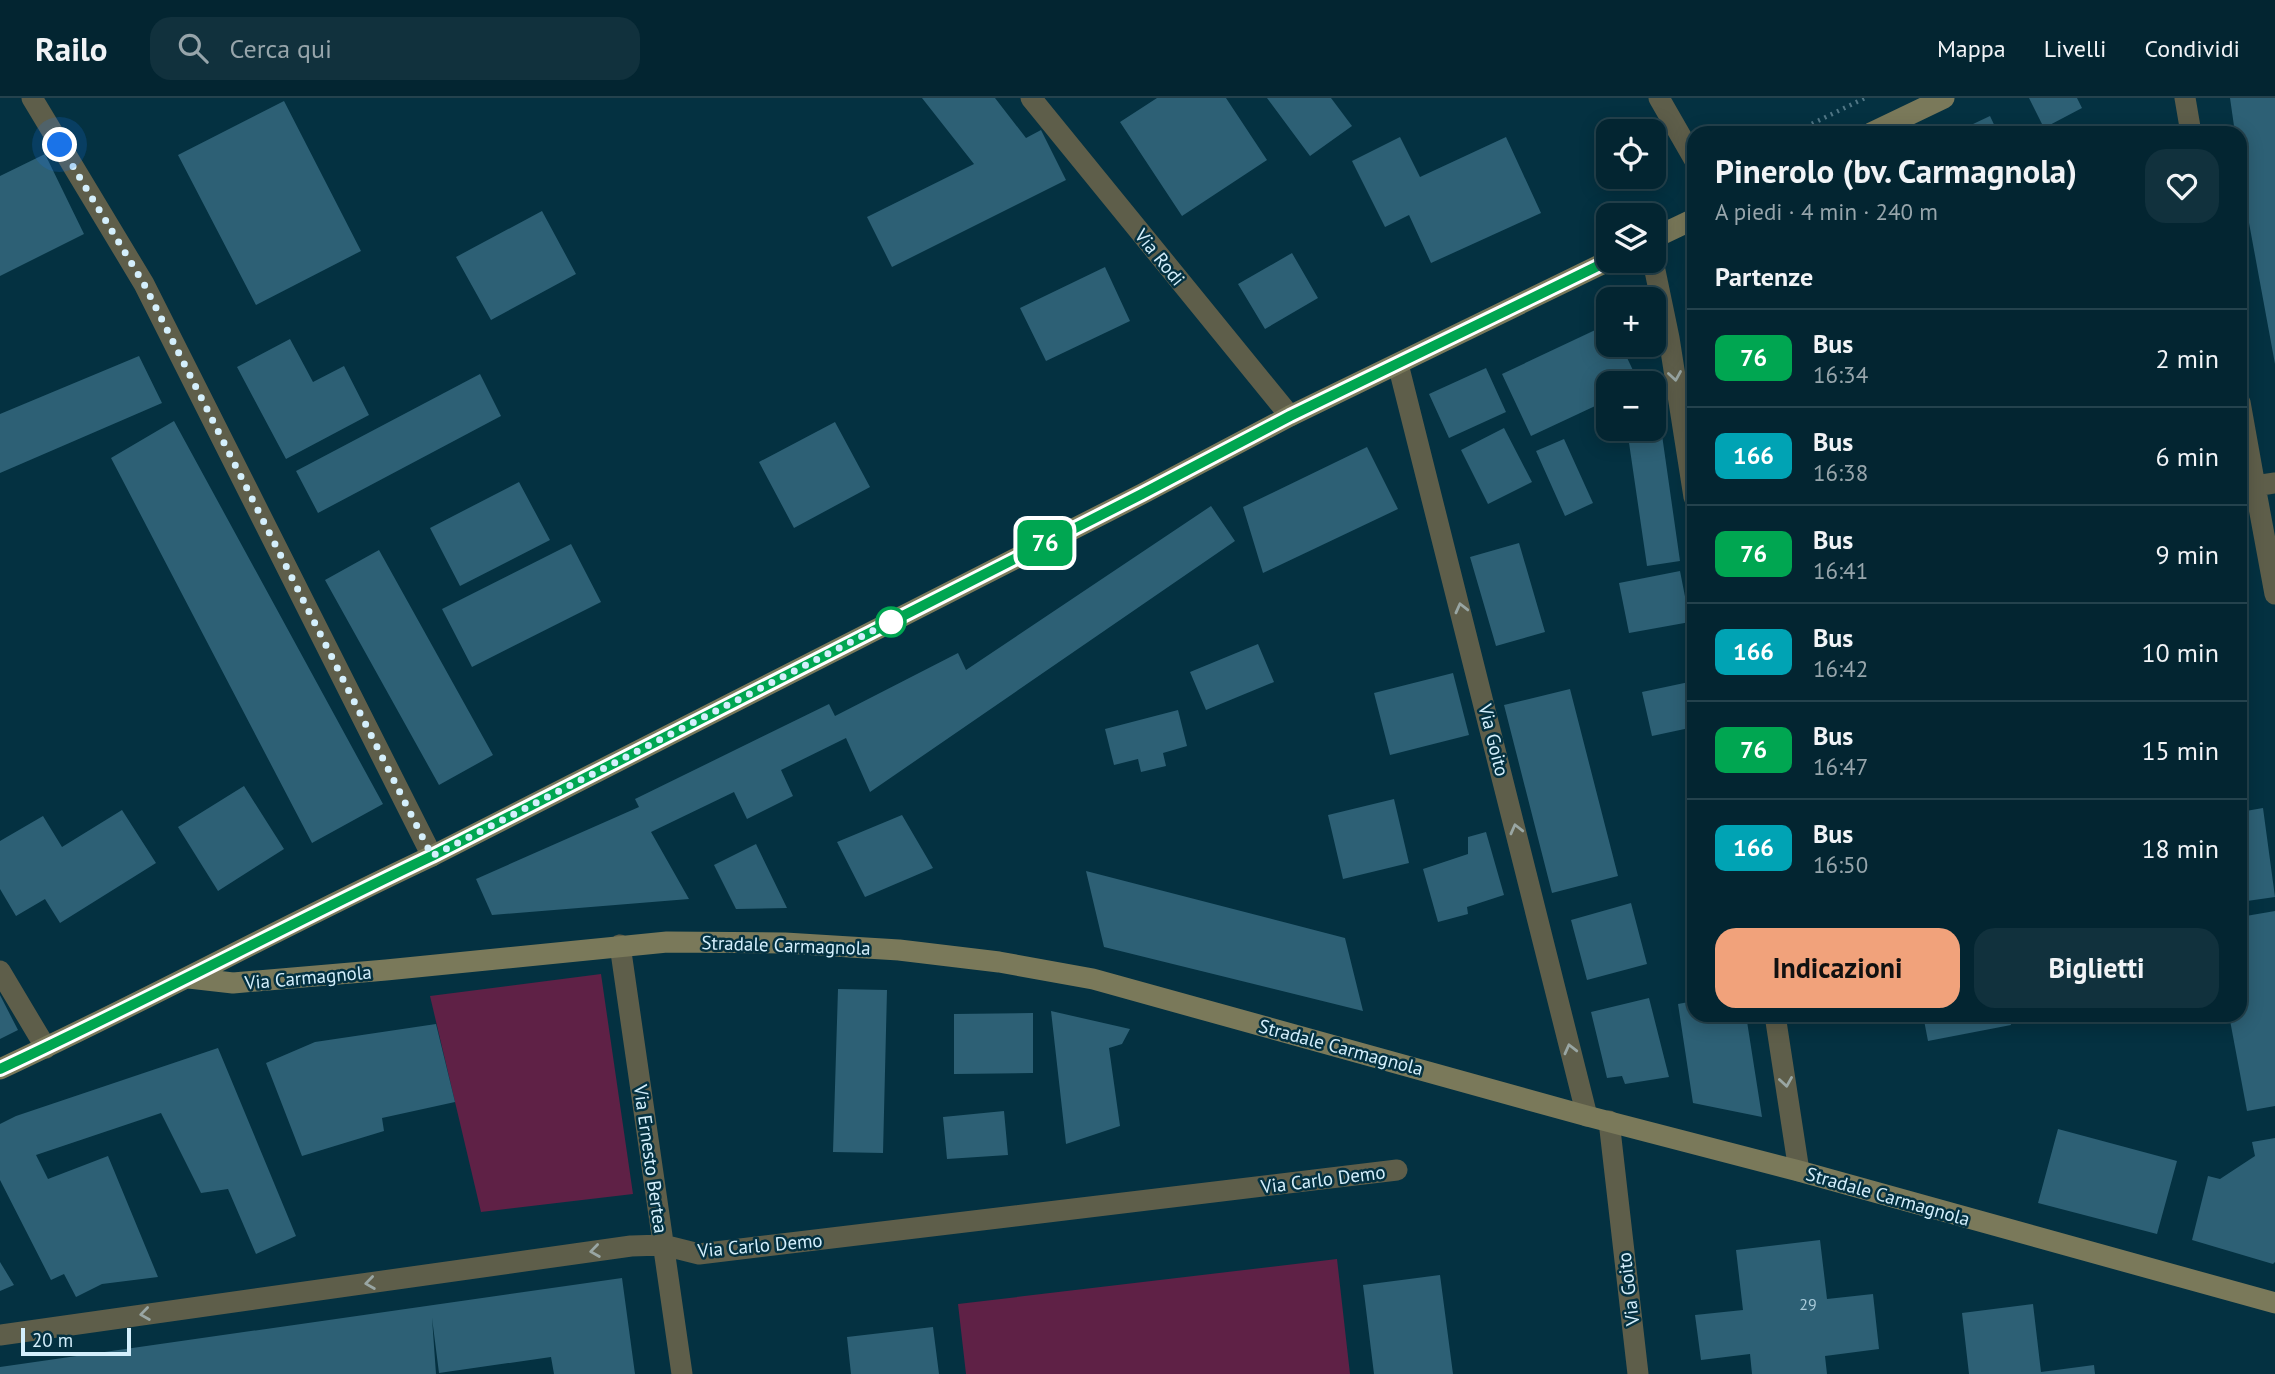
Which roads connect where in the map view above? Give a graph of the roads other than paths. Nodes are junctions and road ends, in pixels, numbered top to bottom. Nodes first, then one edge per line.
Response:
1 (32, 98) edge
2 (1031, 98) edge
3 (1659, 98) edge
4 (1944, 98) edge
5 (2185, 98) edge
6 (1886, 126) edge
7 (2191, 126) edge
8 (1687, 147) edge
9 (1687, 222) edge
10 (1666, 232) edge
11 (1596, 267) edge
12 (1655, 273) edge
13 (1398, 365) junction
14 (1290, 416) junction
15 (2247, 424) edge
16 (1687, 452) edge
17 (2265, 484) edge
18 (2275, 594) edge
19 (432, 856) junction
20 (620, 945) junction
21 (386, 970) joint
22 (0, 971) edge
23 (189, 978) junction
24 (1776, 1022) edge
25 (46, 1048) junction
26 (0, 1069) edge
27 (1587, 1116) junction
28 (1609, 1121) junction
29 (1396, 1170) dead end
30 (1799, 1171) junction
31 (663, 1245) junction
32 (2275, 1303) edge
33 (0, 1335) edge
34 (682, 1374) edge
35 (1638, 1374) edge

1 - 19 street
2 - 14 street, Via Rodi
3 - 8 street
4 - 6 main road
5 - 7 street
9 - 10 main road
11 - 13 main road
12 -> 16 street
13 - 14 main road
27 -> 13 street, Via Goito
14 - 19 main road
15 - 17 street
17 - 18 street
19 - 23 main road
20 - 21 main road, Stradale Carmagnola
20 - 27 main road, Stradale Carmagnola
20 - 31 street, Via Ernesto Bertea
21 - 23 main road, Via Carmagnola
22 - 25 street
23 - 25 main road
24 -> 30 street
25 - 26 main road
27 - 28 main road, Stradale Carmagnola
28 - 30 main road, Stradale Carmagnola
28 - 35 street, Via Goito
29 - 31 street, Via Carlo Demo
30 - 32 main road, Stradale Carmagnola
31 -> 33 street, Via Carlo Demo
31 - 34 street, Via Ernesto Bertea

